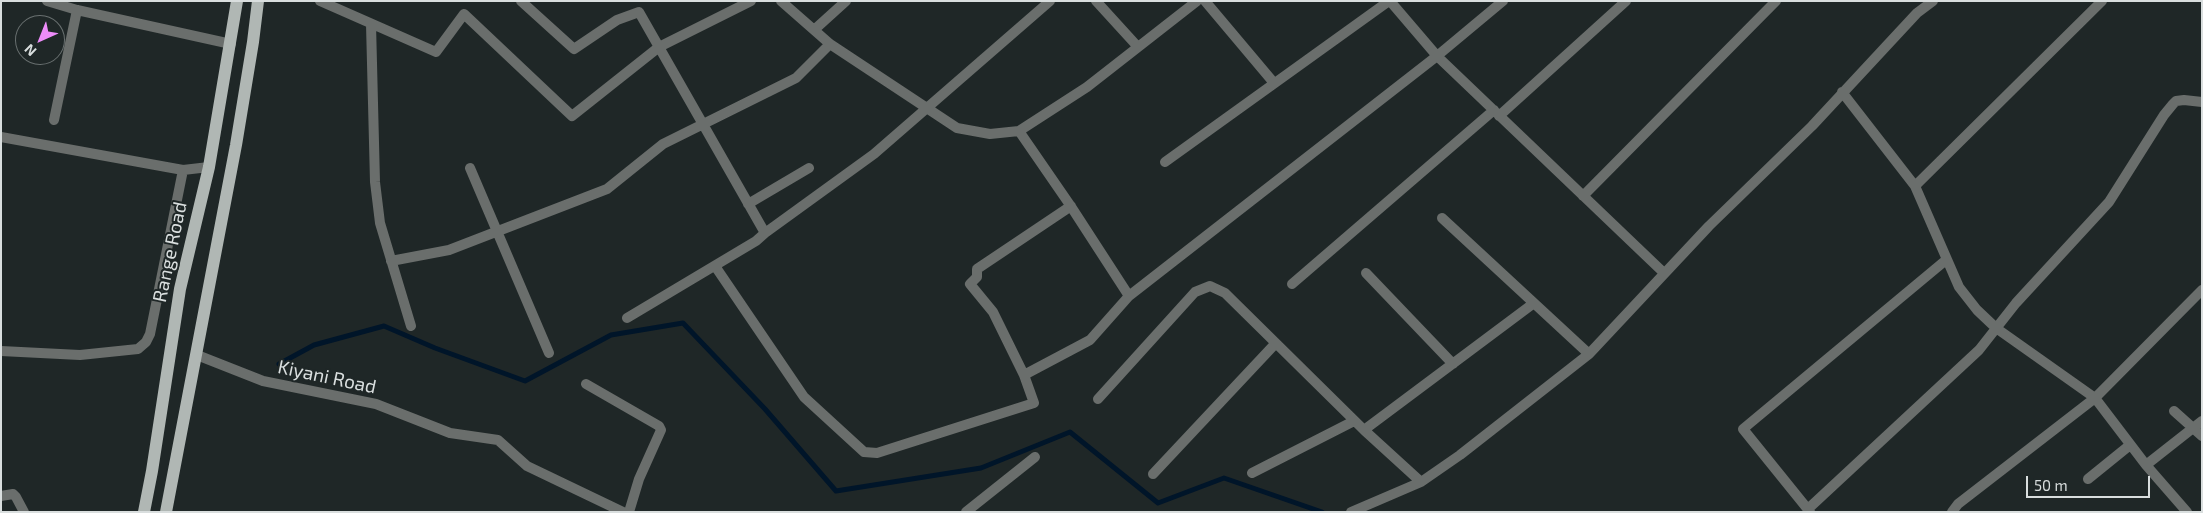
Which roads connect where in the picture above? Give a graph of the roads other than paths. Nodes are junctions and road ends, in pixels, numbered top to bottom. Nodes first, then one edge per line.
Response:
1 (46, 1) edge
2 (237, 1) edge
3 (258, 1) edge
4 (320, 1) edge
5 (521, 1) edge
6 (751, 1) edge
7 (781, 1) edge
8 (846, 1) edge
9 (1050, 1) edge
10 (1096, 1) edge
11 (1197, 1) edge
12 (1205, 1) edge
13 (1390, 1) edge
14 (1504, 1) edge
15 (1626, 1) edge
16 (1776, 1) edge
17 (1933, 1) edge
18 (2102, 1) edge
19 (77, 10) junction
20 (371, 24) junction
21 (814, 30) junction
22 (231, 44) junction
23 (830, 44) junction
24 (659, 47) junction
25 (1138, 47) junction
26 (1437, 56) junction
27 (1274, 83) junction
28 (1842, 92) junction
29 (2202, 102) edge
30 (928, 109) junction
31 (1496, 113) junction
32 (54, 120) dead end
33 (702, 124) junction
34 (1018, 131) junction
35 (1, 137) edge
36 (1164, 162) dead end
37 (209, 167) junction
38 (470, 168) dead end
39 (809, 168) dead end
40 (183, 170) junction
41 (1914, 186) junction
42 (1583, 196) junction
43 (748, 204) junction
44 (1071, 206) junction
45 (1442, 218) dead end
46 (498, 231) junction
47 (764, 233) junction
48 (1946, 260) junction
49 (392, 261) junction
50 (715, 266) junction
51 (1366, 273) dead end
52 (1664, 274) junction
53 (1292, 284) dead end
54 (2202, 290) edge
55 (1129, 296) junction
56 (1534, 303) junction
57 (627, 318) dead end
58 (412, 326) dead end
59 (1996, 328) junction
60 (1275, 344) junction
61 (1, 351) edge
62 (549, 353) dead end
63 (1589, 354) junction
64 (196, 355) junction
65 (1453, 364) junction
66 (1024, 375) junction
67 (586, 384) dead end
68 (2095, 398) junction
69 (1098, 399) dead end
70 (2174, 411) dead end
71 (1354, 421) junction
72 (2202, 421) edge
73 (2193, 428) junction
74 (1364, 430) junction
75 (2202, 436) edge
76 (2130, 445) junction
77 (1035, 457) dead end
78 (2146, 465) junction
79 (1252, 473) dead end
80 (1153, 474) dead end
81 (2088, 479) dead end
82 (1421, 482) junction
83 (1, 496) edge
84 (607, 509) edge
85 (1810, 510) edge
86 (1955, 510) edge
87 (24, 512) edge
88 (144, 512) edge
89 (166, 512) edge
90 (624, 512) edge
91 (630, 512) edge
92 (966, 512) edge
93 (1351, 512) edge
94 (2187, 512) edge

1 - 19 street
2 - 22 main road, Range Road
3 - 64 main road
4 - 20 street
5 - 24 street
6 - 24 street
7 - 21 street
8 - 21 street
9 - 30 street
10 - 25 street
11 - 25 street
12 - 27 street
13 - 26 street
13 - 27 street
14 - 26 street
15 - 31 street
16 - 42 street
17 - 28 street
18 - 41 street
19 - 22 street
19 - 32 street
20 - 24 street
20 - 49 street
21 - 23 street
22 - 37 main road, Range Road
23 - 30 street
23 - 33 street
24 - 33 street
25 - 34 street
26 - 31 street
26 - 55 street
27 - 36 street
28 - 41 street
28 - 52 street
29 - 59 street
30 - 34 street
30 - 47 street
31 - 42 street
31 - 53 street
33 - 43 street
33 - 46 street
34 - 44 street
35 - 40 street
37 - 40 street
37 - 88 main road, Range Road
38 - 46 street
39 - 43 street
40 - 61 street
41 - 48 street
42 - 52 street
43 - 47 street
44 - 55 street
44 - 66 street
45 - 56 street
46 - 49 street
46 - 62 street
47 - 50 street
48 - 59 street
48 - 85 street
49 - 58 street
50 - 57 street
50 - 66 street
51 - 65 street
52 - 63 street
54 - 68 street
55 - 66 street
56 - 63 street
56 - 65 street
59 - 68 street
59 - 85 street
60 - 69 street
60 - 71 street
60 - 80 street
63 - 82 street
64 - 84 street, Kiyani Road
64 - 89 main road
65 - 74 street
67 - 91 street
68 - 76 street
68 - 86 street
70 - 73 street
71 - 74 street
71 - 79 street
72 - 73 street
73 - 75 street
73 - 78 street
74 - 82 street
76 - 78 street
76 - 81 street
77 - 92 street
78 - 94 street
82 - 93 street
83 - 87 street
84 - 90 street, Kiyani Road

